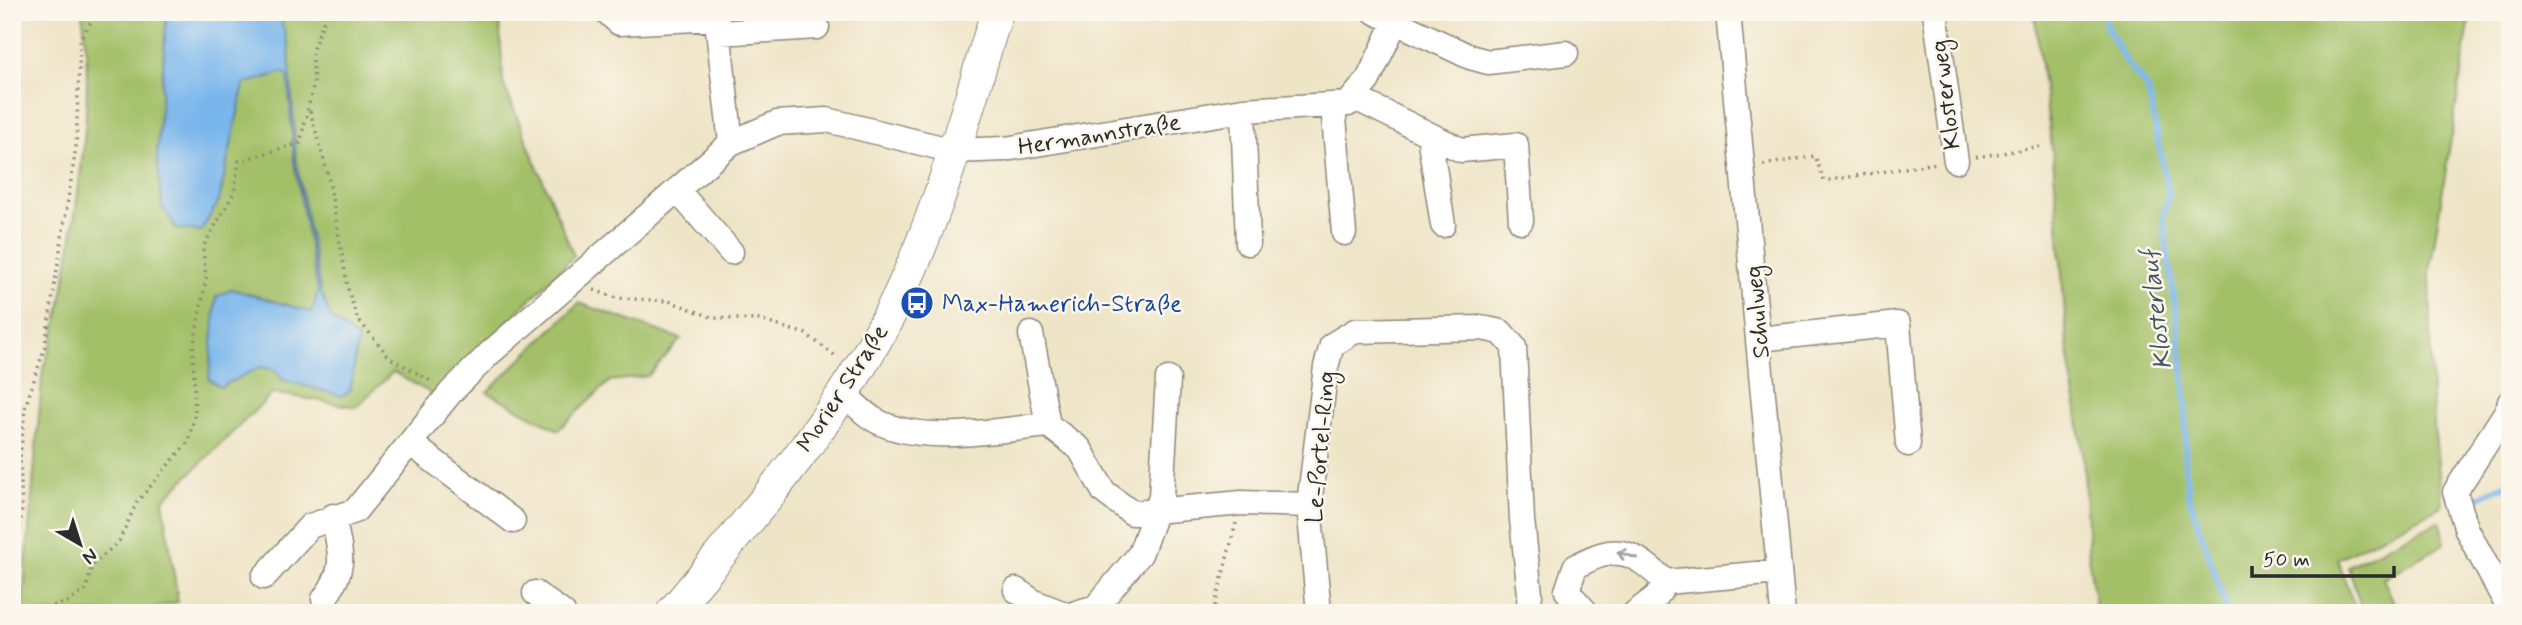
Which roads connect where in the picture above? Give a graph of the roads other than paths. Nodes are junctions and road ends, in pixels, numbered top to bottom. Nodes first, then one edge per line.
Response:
1 (607, 12) edge
2 (997, 12) edge
3 (1728, 12) edge
4 (1935, 12) edge
5 (1390, 16) edge
6 (717, 21) edge
7 (817, 27) dead end
8 (1566, 53) dead end
9 (1344, 102) junction
10 (1243, 110) junction
11 (1429, 135) junction
12 (731, 143) junction
13 (954, 151) junction
14 (1956, 160) road end
15 (677, 190) junction
16 (1521, 221) dead end
17 (1443, 225) dead end
18 (1344, 233) dead end
19 (1248, 243) dead end
20 (731, 251) dead end
21 (1031, 334) dead end
22 (1759, 339) junction
23 (1168, 379) dead end
24 (844, 394) junction
25 (2510, 402) edge
26 (1048, 425) junction
27 (410, 443) junction
28 (1908, 444) dead end
29 (1309, 505) junction
30 (1153, 512) junction
31 (334, 516) junction
32 (513, 522) dead end
33 (1779, 572) junction
34 (264, 577) dead end
35 (1666, 582) junction
36 (1016, 590) dead end
37 (1567, 591) junction
38 (535, 593) dead end
39 (324, 598) dead end
40 (1529, 603) edge
41 (2510, 610) edge
42 (563, 613) edge
43 (672, 613) edge
44 (1062, 613) edge
45 (1076, 613) edge
46 (1319, 613) edge
47 (1587, 613) edge
48 (1635, 613) edge
49 (1783, 613) edge

1 - 6 street
2 - 13 main road, Morier Straße
3 - 22 street, Schulweg
4 - 14 street, Klosterweg
5 - 8 street
5 - 9 street
6 - 7 street
6 - 12 street
9 - 10 street, Hermannstraße
9 - 11 street, Hermannstraße
9 - 18 street
10 - 13 street, Hermannstraße
10 - 19 street
11 - 16 street, Hermannstraße
11 - 17 street
12 - 13 street
12 - 15 street
13 - 24 main road, Morier Straße
15 - 20 street
15 - 27 street
21 - 26 street
22 - 28 street
22 - 33 street, Schulweg
23 - 30 street
24 - 26 street
24 - 43 main road, Morier Straße
25 - 41 street
26 - 30 street
27 - 31 street
27 - 32 street
29 - 30 street
29 - 40 street, Le-Portel-Ring
29 - 46 street, Le-Portel-Ring
30 - 45 street
31 - 34 street
31 - 39 street
33 - 35 street
33 - 49 street, Schulweg
35 -> 37 street
35 - 48 street
36 - 44 street
37 - 40 street, Le-Portel-Ring
37 - 47 street
38 - 42 street

